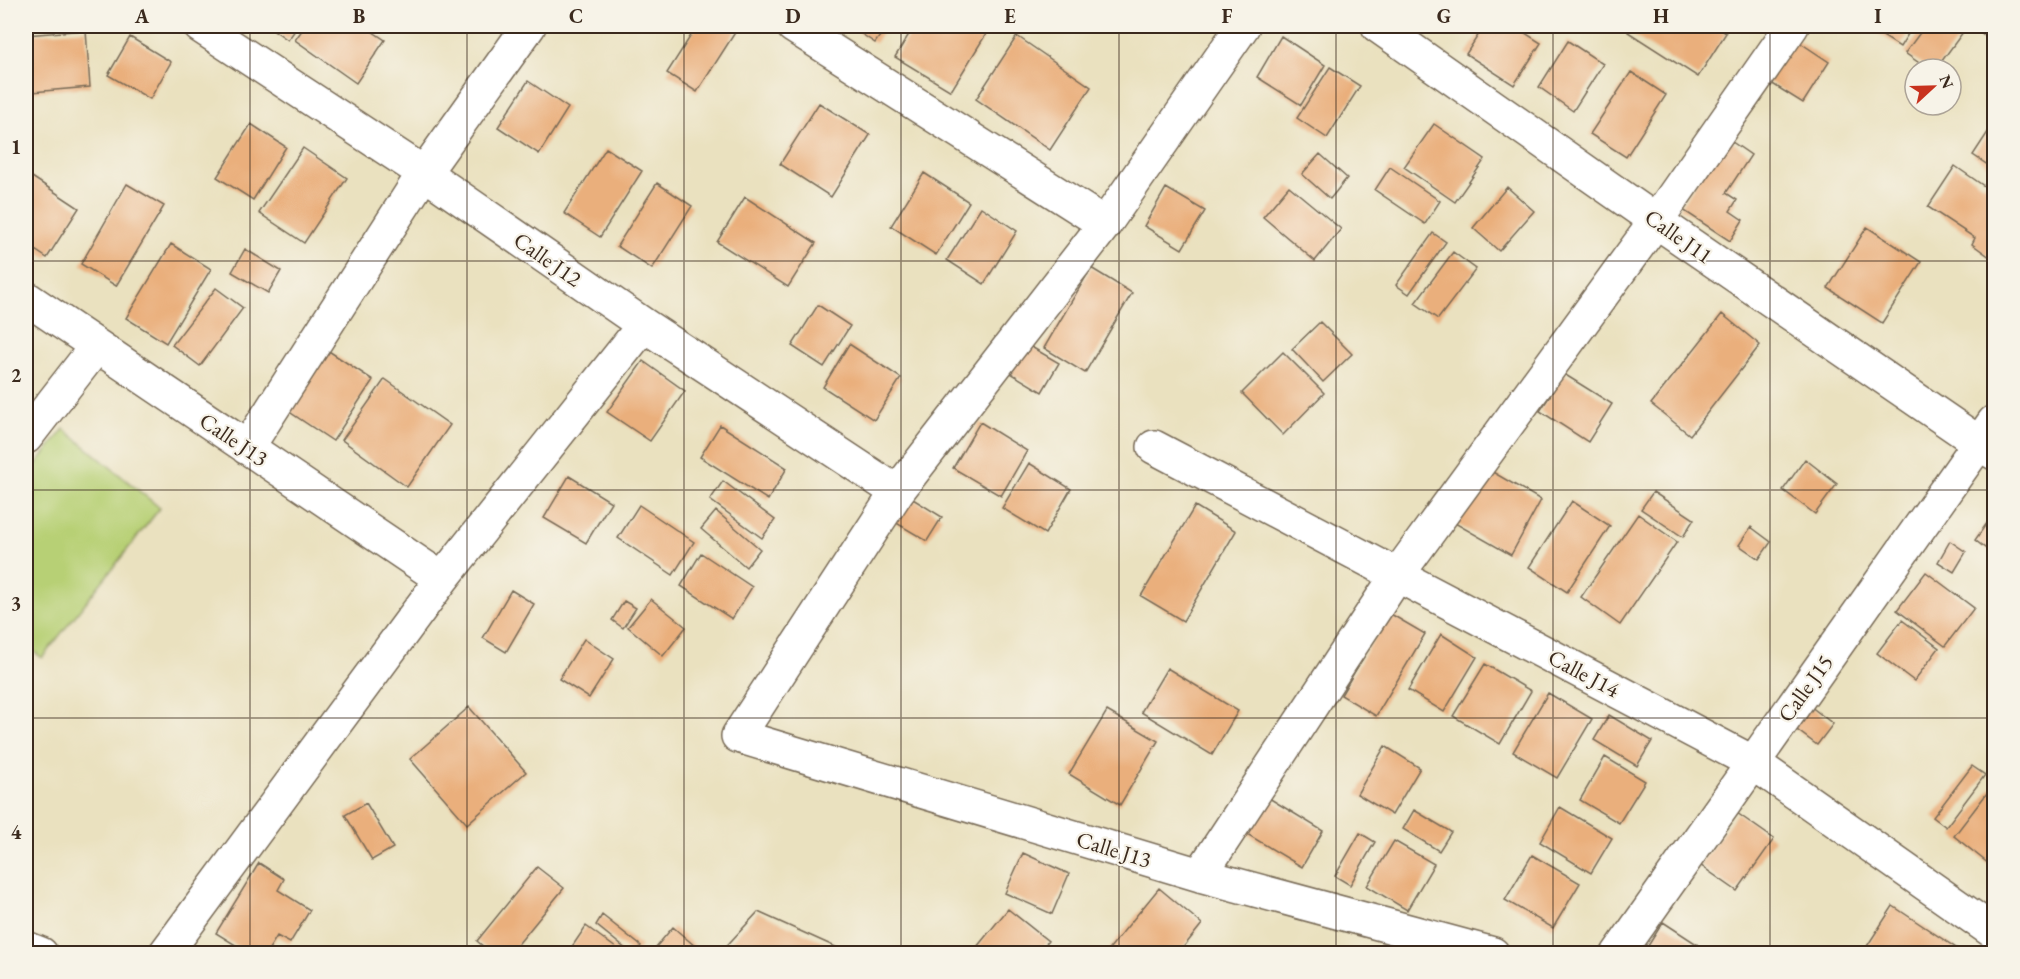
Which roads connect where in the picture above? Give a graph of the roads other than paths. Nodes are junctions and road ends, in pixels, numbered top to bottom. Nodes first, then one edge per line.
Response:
1 (200, 26) edge
2 (529, 26) edge
3 (793, 26) edge
4 (1244, 26) edge
5 (1378, 26) edge
6 (1792, 26) edge
7 (424, 173) junction
8 (1656, 221) junction
9 (1105, 224) junction
10 (26, 298) edge
11 (644, 326) junction
12 (96, 347) junction
13 (26, 437) edge
14 (1990, 440) edge
15 (1154, 447) dead end
16 (247, 448) junction
17 (897, 492) junction
18 (1398, 574) junction
19 (442, 579) junction
20 (1752, 762) junction
21 (1200, 875) junction
22 (1995, 932) edge
23 (26, 948) edge
24 (41, 954) edge
25 (165, 954) edge
26 (1493, 954) edge
27 (1618, 954) edge

1 - 7 street, Calle J12
2 - 7 street
3 - 9 street
4 - 9 street
5 - 8 street, Calle J11
6 - 8 street
7 - 11 street, Calle J12
7 - 16 street
8 - 14 street, Calle J11
8 - 18 street
9 - 17 street
10 - 12 street, Calle J13
11 - 17 street, Calle J12
11 - 19 street
12 - 13 street
12 - 16 street, Calle J13
14 - 20 street, Calle J15
15 - 18 street, Calle J14
16 - 19 street, Calle J13
17 - 21 street, Calle J13
18 - 20 street, Calle J14
18 - 21 street
19 - 25 street
20 - 22 street, Calle J14
20 - 27 street, Calle J15
21 - 26 street, Calle J13
23 - 24 street

